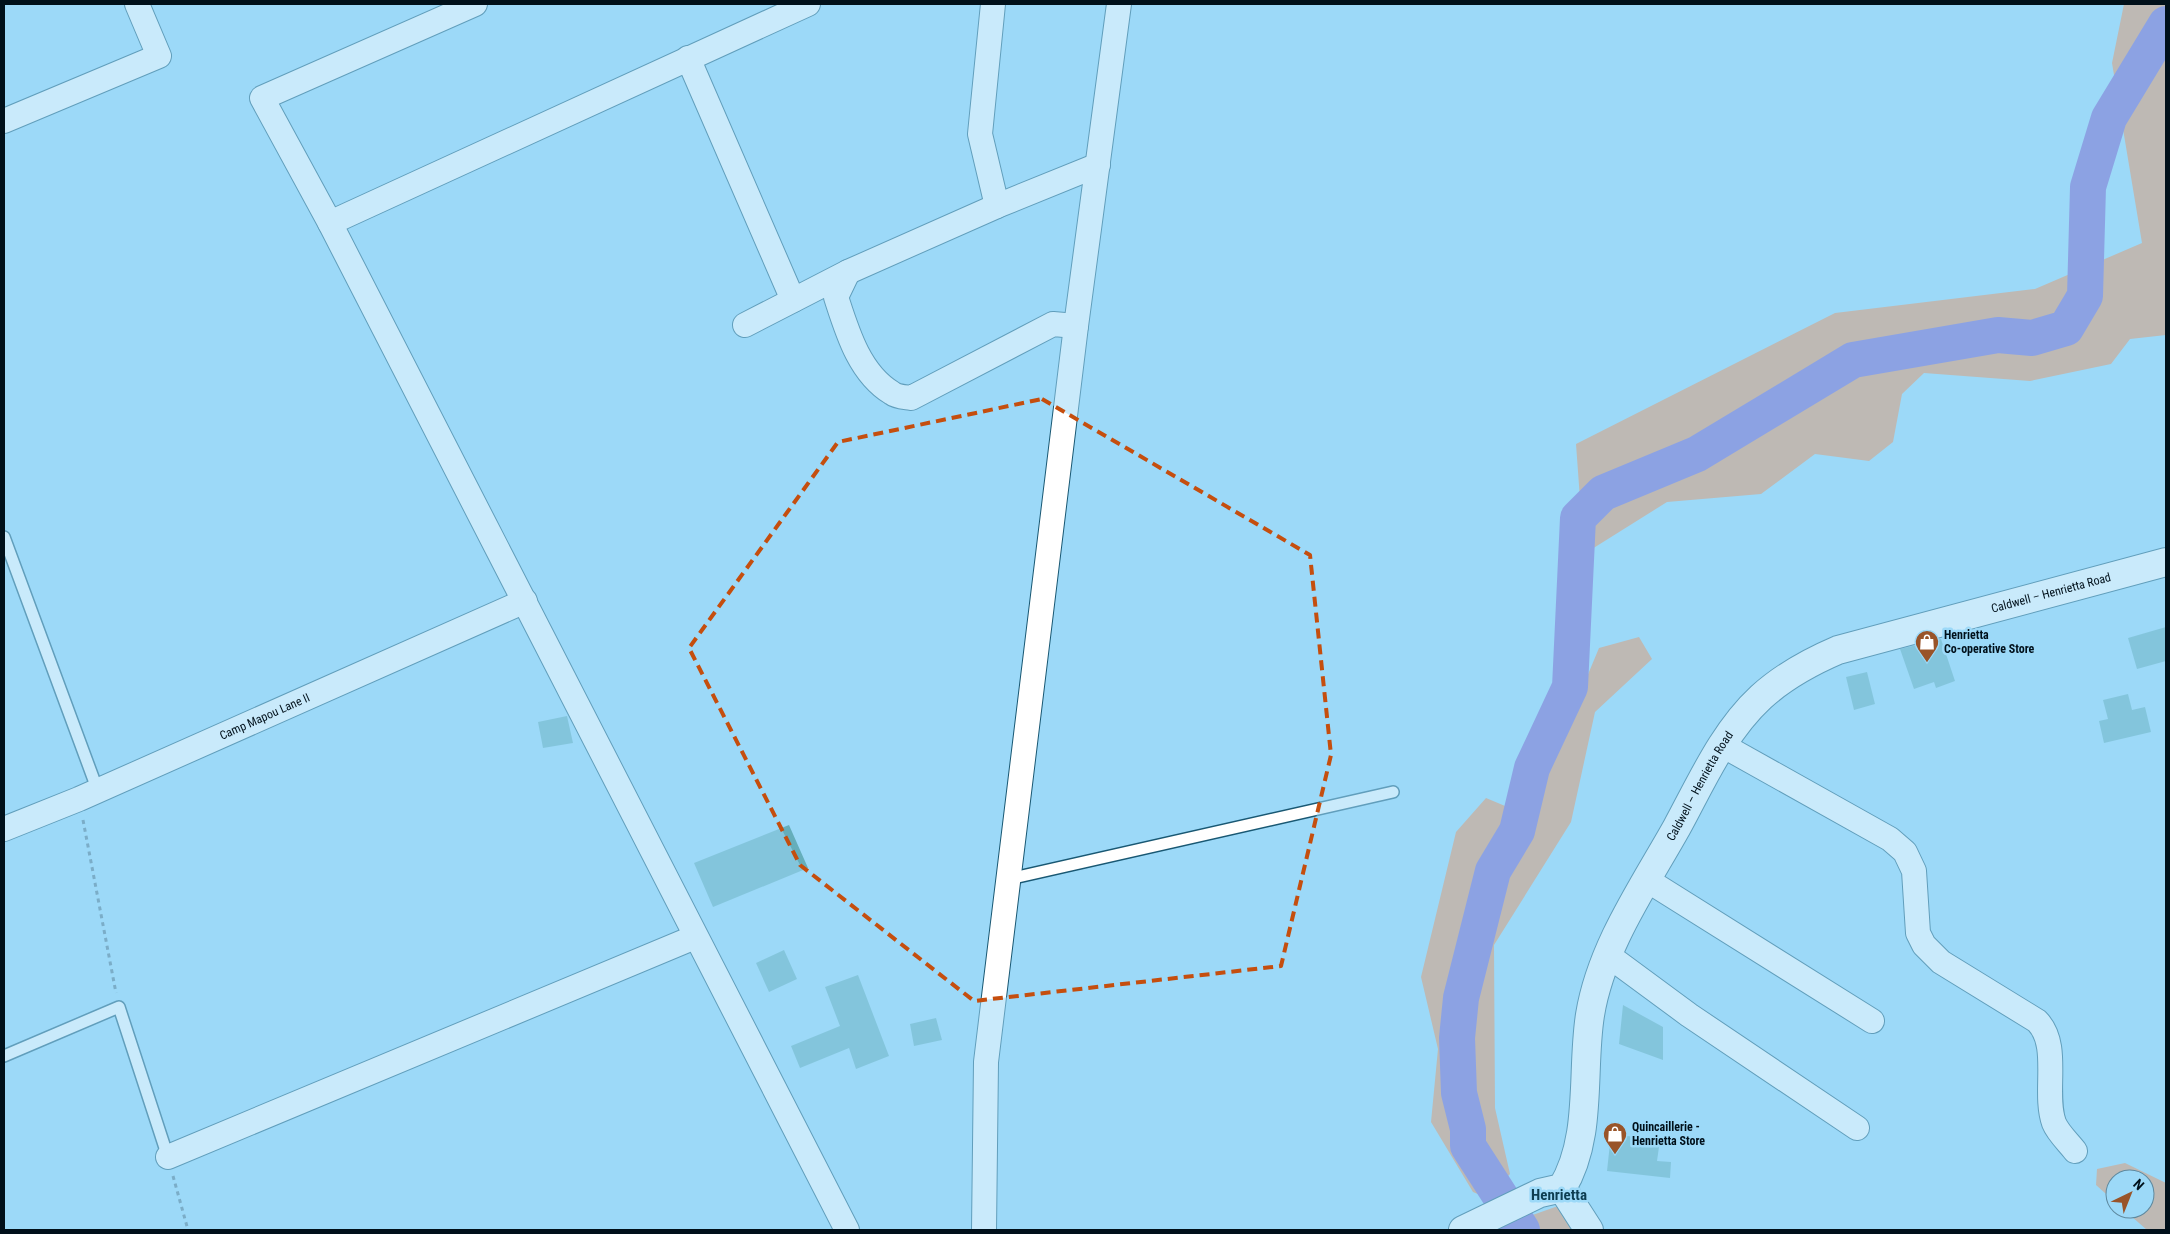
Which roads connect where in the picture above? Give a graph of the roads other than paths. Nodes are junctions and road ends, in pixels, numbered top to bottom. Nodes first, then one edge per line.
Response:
1 (137, 4) edge
2 (993, 4) edge
3 (1119, 4) edge
4 (800, 5) edge
5 (464, 6) edge
6 (688, 58) junction
7 (4, 121) edge
8 (1098, 165) junction
9 (997, 206) junction
10 (330, 223) junction
11 (848, 272) junction
12 (793, 300) junction
13 (745, 325) dead end
14 (1076, 326) junction
15 (4, 537) edge
16 (2166, 562) edge
17 (525, 602) junction
18 (1722, 745) junction
19 (1393, 792) dead end
20 (88, 795) junction
21 (4, 829) edge
22 (1009, 879) junction
23 (1647, 880) junction
24 (695, 937) junction
25 (1608, 956) junction
26 (1872, 1021) dead end
27 (4, 1056) edge
28 (1857, 1128) dead end
29 (2075, 1152) dead end
30 (168, 1156) joint
31 (1551, 1191) junction
32 (1467, 1228) edge
33 (846, 1230) edge
34 (984, 1230) edge
35 (1589, 1230) edge

1 - 7 street
2 - 9 street
3 - 8 street
4 - 6 street
5 - 10 street
6 - 10 street
6 - 12 street
8 - 9 street
8 - 14 street
9 - 11 street
10 - 17 street
11 - 12 street
11 - 14 street
12 - 13 street
14 - 22 street
15 - 20 lane
16 - 18 main road, Caldwell – Henrietta Road
17 - 20 street, Camp Mapou Lane II
17 - 24 street
18 - 23 main road, Caldwell – Henrietta Road
18 - 29 street
19 - 22 lane
20 - 21 street, Camp Mapou Lane II
22 - 34 street
23 - 25 main road, Caldwell – Henrietta Road
23 - 26 street
24 - 30 street
24 - 33 street
25 - 28 street
25 - 31 main road, Caldwell – Henrietta Road
27 - 30 lane
31 - 32 main road
31 - 35 main road

